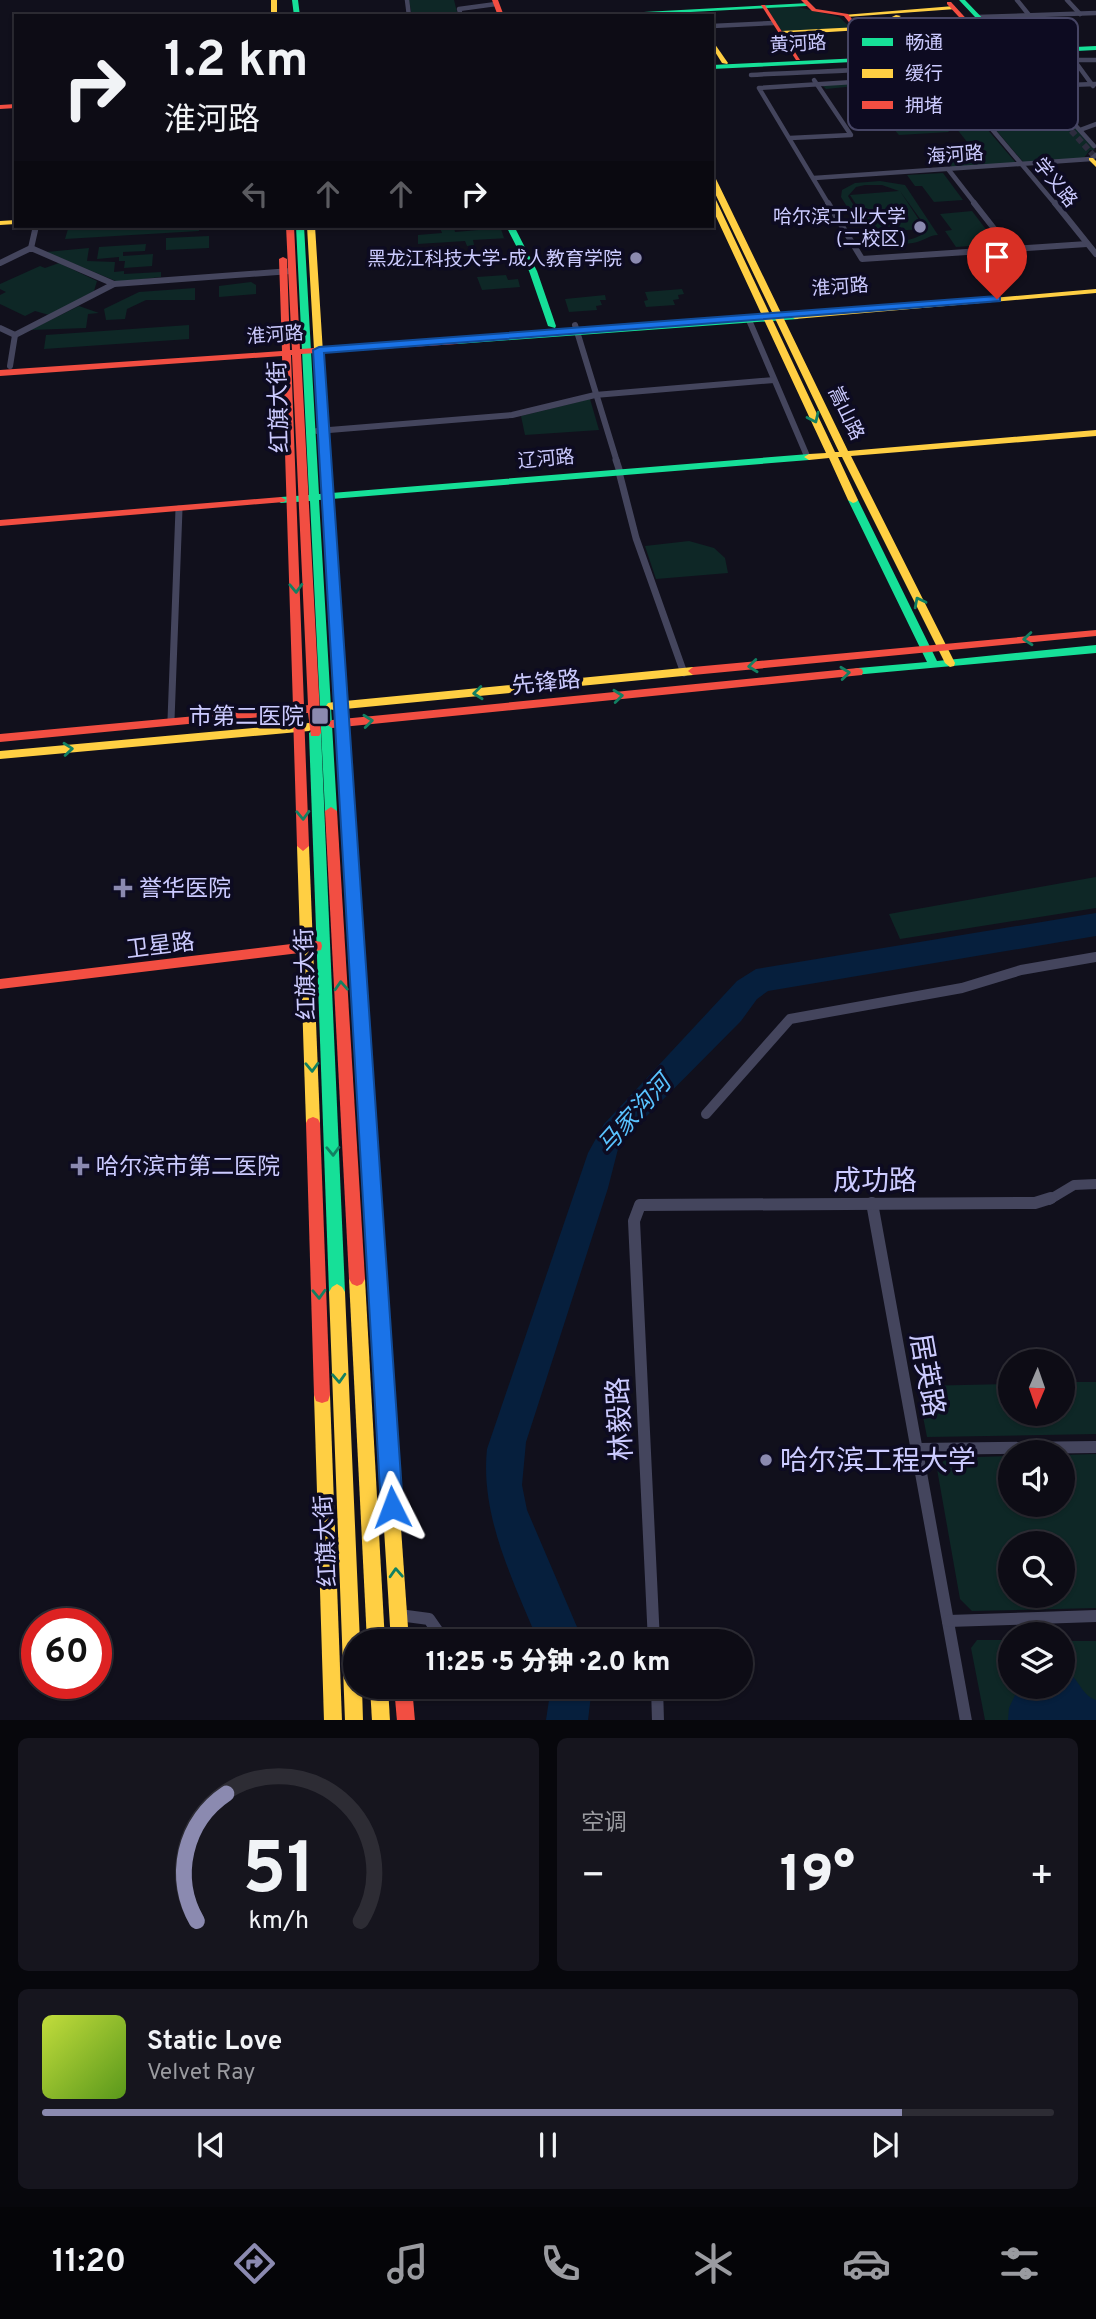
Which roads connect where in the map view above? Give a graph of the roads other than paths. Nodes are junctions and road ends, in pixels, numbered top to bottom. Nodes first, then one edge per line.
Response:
1 (616, 0) edge
2 (1017, 0) edge
3 (1067, 0) edge
4 (806, 2) edge
5 (953, 3) edge
6 (458, 4) edge
7 (763, 6) junction
8 (497, 7) edge
9 (627, 11) edge
10 (695, 13) edge
11 (595, 14) edge
12 (1080, 14) junction
13 (846, 15) junction
14 (1029, 15) junction
15 (1094, 15) edge
16 (996, 16) joint
17 (978, 17) joint
18 (849, 18) edge
19 (894, 18) edge
20 (965, 18) edge
21 (970, 18) edge
22 (714, 26) edge
23 (777, 28) junction
24 (848, 29) edge
25 (1078, 47) edge
26 (1096, 47) edge
27 (848, 54) edge
28 (848, 54) edge
29 (798, 59) junction
30 (1096, 60) edge
31 (1078, 61) edge
32 (716, 65) edge
33 (1078, 66) edge
34 (848, 71) edge
35 (807, 72) junction
36 (766, 74) junction
37 (848, 82) edge
38 (816, 84) junction
39 (1094, 84) edge
40 (774, 87) junction
41 (759, 88) junction
42 (1096, 90) edge
43 (1096, 124) edge
44 (994, 130) edge
45 (1080, 130) joint
46 (790, 138) junction
47 (1094, 146) edge
48 (1094, 160) edge
49 (1024, 164) junction
50 (948, 169) junction
51 (814, 178) junction
52 (714, 184) edge
53 (714, 205) edge
54 (36, 228) edge
55 (283, 228) edge
56 (290, 228) edge
57 (300, 228) edge
58 (311, 228) edge
59 (511, 228) edge
60 (1087, 244) junction
61 (32, 248) junction
62 (1010, 249) junction
63 (1096, 254) edge
64 (0, 263) edge
65 (288, 271) junction
66 (114, 284) junction
67 (1096, 290) edge
68 (771, 314) junction
69 (749, 320) junction
70 (552, 326) junction
71 (0, 328) edge
72 (576, 328) junction
73 (15, 335) junction
74 (302, 348) junction
75 (3, 368) edge
76 (774, 380) junction
77 (596, 396) junction
78 (318, 430) junction
79 (1096, 431) edge
80 (837, 452) junction
81 (806, 454) junction
82 (619, 470) junction
83 (310, 496) junction
84 (179, 509) junction
85 (0, 522) edge
86 (1096, 632) edge
87 (943, 647) junction
88 (925, 648) junction
89 (1096, 649) edge
90 (950, 663) junction
91 (934, 665) junction
92 (684, 673) junction
93 (326, 707) junction
94 (299, 710) junction
95 (172, 720) junction
96 (327, 725) junction
97 (299, 727) junction
98 (0, 738) edge
99 (0, 755) edge
100 (325, 945) junction
101 (308, 946) junction
102 (1096, 957) edge
103 (0, 984) edge
104 (706, 1114) dead end
105 (1096, 1185) edge
106 (648, 1203) joint
107 (872, 1203) junction
108 (1096, 1447) edge
109 (917, 1449) junction
110 (399, 1615) junction
111 (1096, 1616) edge
112 (948, 1620) junction
113 (375, 1629) edge
114 (400, 1629) edge
115 (436, 1629) edge
116 (653, 1629) edge
117 (380, 1699) edge
118 (405, 1699) edge
119 (657, 1699) edge
120 (333, 1720) edge
121 (354, 1720) edge
122 (381, 1720) edge
123 (406, 1720) edge
124 (658, 1720) edge
125 (966, 1720) edge

1 - 9 main road
2 - 14 street
3 - 12 street
4 - 7 main road
4 - 13 main road
5 - 13 main road
5 - 17 main road
5 - 19 main road
5 - 20 main road
5 - 21 main road
6 - 8 street
7 - 10 main road
7 - 23 main road
9 - 10 main road
9 - 11 main road
12 - 14 street
12 - 15 street
13 - 18 main road
14 - 16 street
16 - 17 street
22 - 23 street
23 - 24 main road
23 - 29 main road
25 - 26 main road, 黄河路
27 - 29 main road, 黄河路
28 - 32 main road, 黄河路
29 - 32 main road, 黄河路
30 - 31 street
33 - 39 street
34 - 35 street
35 - 36 street
35 - 38 street
36 - 40 street
36 - 41 street
37 - 38 street
38 - 40 street
38 - 46 street
39 - 42 street
40 - 41 street
41 - 46 street
43 - 45 street
44 - 49 street, 学义路
45 - 47 street
46 - 51 street
48 - 49 street, 海河路
49 - 50 street, 海河路
49 - 60 street, 学义路
50 - 51 street, 海河路
50 - 62 street
51 - 62 street
52 - 68 main road, 嵩山路
53 - 68 main road, 嵩山路
54 - 61 street
55 - 65 main road, 红旗大街
56 - 65 main road, 红旗大街
57 - 74 main road, 红旗大街
58 - 74 main road, 红旗大街
59 - 70 main road
60 - 62 street
60 - 63 street, 学义路
61 - 64 street
61 - 66 street
65 - 66 street
65 - 74 main road, 红旗大街
66 - 73 street
67 - 68 main road, 淮河路
68 - 69 main road, 淮河路
68 - 72 main road, 淮河路
68 - 80 main road, 嵩山路
69 - 72 main road, 淮河路
69 - 76 street
70 - 72 main road, 淮河路
70 - 74 main road, 淮河路
71 - 73 street
72 - 74 main road, 淮河路
72 - 77 street
73 - 75 street
74 - 75 main road, 淮河路
74 - 78 main road, 红旗大街
74 - 83 main road, 红旗大街
76 - 77 street
76 - 81 street
77 - 78 street
77 - 82 street
78 - 83 main road, 红旗大街
79 - 80 main road, 辽河路
80 - 81 main road, 辽河路
87 -> 80 main road, 嵩山路
80 - 88 main road, 嵩山路
81 - 82 main road, 辽河路
82 - 83 main road, 辽河路
82 - 92 street
83 - 84 main road, 辽河路
83 - 85 main road, 辽河路
83 - 93 main road, 红旗大街
83 -> 94 main road, 红旗大街
84 - 85 main road, 辽河路
84 - 95 street
86 -> 87 main road, 先锋路
87 - 88 main road, 先锋路
87 - 90 main road, 嵩山路
88 - 91 main road, 嵩山路
88 -> 92 main road, 先锋路
89 - 90 main road, 先锋路
90 - 91 main road, 先锋路
96 -> 91 main road, 先锋路
92 -> 93 main road, 先锋路
93 - 94 main road, 先锋路
93 - 96 main road, 红旗大街
94 - 95 main road, 先锋路
94 - 97 main road, 红旗大街
95 - 98 main road, 先锋路
96 - 97 main road, 先锋路
96 - 100 main road, 红旗大街
110 -> 96 main road, 红旗大街
113 -> 96 main road, 红旗大街
99 -> 97 main road, 先锋路
97 -> 101 main road, 红旗大街
100 - 101 main road, 卫星路
100 -> 121 main road, 红旗大街
101 - 103 main road, 卫星路
101 -> 120 main road, 红旗大街
102 - 104 street
105 - 107 street, 成功路
106 - 107 street, 成功路
106 - 116 street, 林毅路
107 - 109 street, 居英路
108 - 109 street
109 - 112 street, 居英路
110 - 114 main road, 红旗大街
110 - 115 street
111 - 112 street
112 - 125 street, 居英路
117 - 122 main road
118 - 123 main road
119 - 124 street

